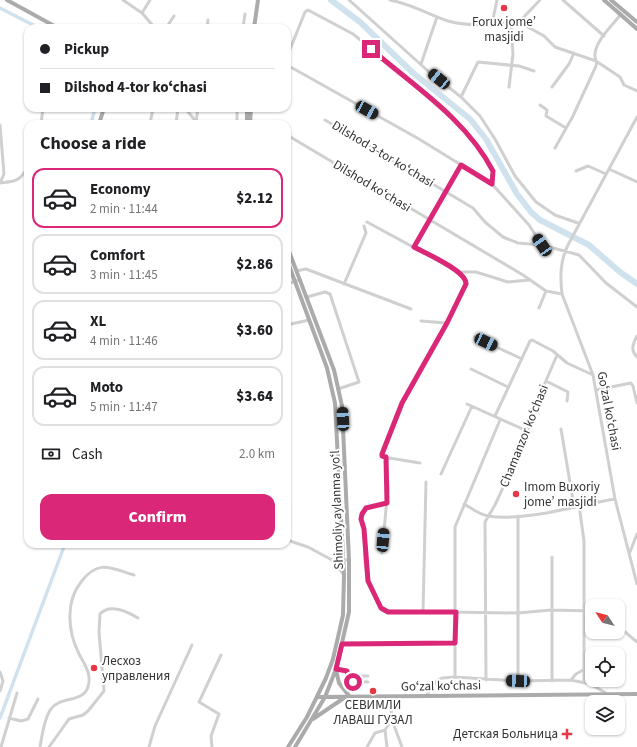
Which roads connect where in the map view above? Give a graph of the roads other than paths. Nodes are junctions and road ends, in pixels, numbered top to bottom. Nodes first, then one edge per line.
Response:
1 (8, 0) edge
2 (123, 0) edge
3 (150, 0) edge
4 (349, 0) edge
5 (390, 0) edge
6 (497, 0) edge
7 (540, 0) edge
8 (563, 0) edge
9 (604, 0) edge
10 (612, 0) edge
11 (258, 1) edge
12 (142, 13) junction
13 (245, 14) dead end
14 (621, 14) junction
15 (174, 16) dead end
16 (437, 17) junction
17 (208, 20) dead end
18 (519, 22) junction
19 (637, 22) edge
20 (511, 23) junction
21 (51, 24) edge
22 (152, 24) edge
23 (169, 24) edge
24 (208, 24) edge
25 (244, 24) edge
26 (256, 24) edge
27 (492, 24) junction
28 (637, 29) edge
29 (604, 36) junction
30 (291, 47) edge
31 (574, 53) junction
32 (596, 60) junction
33 (422, 64) junction
34 (512, 65) junction
35 (291, 67) edge
36 (534, 72) dead end
37 (509, 87) dead end
38 (552, 87) dead end
39 (637, 91) edge
40 (461, 97) junction
41 (540, 105) dead end
42 (188, 112) edge
43 (637, 117) edge
44 (195, 120) edge
45 (325, 120) dead end
46 (0, 125) edge
47 (566, 128) junction
48 (291, 137) edge
49 (1, 141) edge
50 (555, 148) dead end
51 (461, 165) junction
52 (609, 169) junction
53 (576, 171) dead end
54 (24, 173) edge
55 (606, 174) junction
56 (637, 182) edge
57 (0, 183) edge
58 (492, 184) junction
59 (445, 192) junction
60 (429, 219) junction
61 (367, 222) dead end
62 (578, 223) junction
63 (364, 226) dead end
64 (542, 245) junction
65 (414, 247) junction
66 (565, 250) junction
67 (291, 257) edge
68 (291, 268) edge
69 (296, 271) junction
70 (459, 272) junction
71 (297, 280) junction
72 (530, 280) junction
73 (291, 282) edge
74 (344, 284) junction
75 (546, 291) junction
76 (562, 294) junction
77 (307, 297) junction
78 (637, 307) edge
79 (539, 308) dead end
80 (411, 309) dead end
81 (309, 320) junction
82 (421, 321) dead end
83 (447, 323) junction
84 (291, 324) edge
85 (637, 336) edge
86 (475, 337) dead end
87 (557, 355) junction
88 (637, 357) edge
89 (522, 358) junction
90 (471, 369) dead end
91 (593, 375) junction
92 (546, 381) junction
93 (508, 388) junction
94 (338, 389) junction
95 (596, 390) junction
96 (567, 401) dead end
97 (637, 403) edge
98 (467, 404) dead end
99 (472, 406) junction
100 (495, 416) junction
101 (500, 420) junction
102 (561, 429) dead end
103 (527, 431) junction
104 (344, 445) junction
105 (338, 447) junction
106 (386, 457) junction
107 (420, 463) dead end
108 (441, 474) dead end
109 (426, 482) dead end
110 (615, 499) junction
111 (387, 503) junction
112 (464, 504) junction
113 (579, 505) junction
114 (574, 506) junction
115 (488, 516) junction
116 (518, 516) junction
117 (637, 534) edge
118 (291, 541) edge
119 (382, 553) dead end
120 (630, 556) junction
121 (552, 557) dead end
122 (332, 560) junction
123 (343, 560) junction
124 (349, 560) junction
125 (134, 575) dead end
126 (344, 575) junction
127 (637, 584) edge
128 (552, 610) junction
129 (486, 611) junction
130 (584, 611) junction
131 (423, 612) junction
132 (456, 612) junction
133 (518, 612) junction
134 (138, 618) dead end
135 (625, 632) edge
136 (637, 642) edge
137 (455, 643) junction
138 (342, 644) junction
139 (192, 645) dead end
140 (222, 656) dead end
141 (336, 669) junction
142 (585, 670) junction
143 (0, 672) edge
144 (349, 676) junction
145 (368, 676) dead end
146 (455, 677) junction
147 (486, 680) junction
148 (571, 680) junction
149 (518, 681) junction
150 (552, 681) junction
151 (368, 682) dead end
152 (584, 682) junction
153 (0, 691) edge
154 (17, 693) dead end
155 (606, 694) junction
156 (637, 694) edge
157 (426, 696) junction
158 (317, 697) junction
159 (325, 697) junction
160 (345, 697) junction
161 (350, 697) junction
162 (390, 697) junction
163 (38, 698) dead end
164 (9, 718) junction
165 (311, 720) junction
166 (392, 720) junction
167 (386, 730) junction
168 (2, 747) edge
169 (40, 747) edge
170 (49, 747) edge
171 (149, 747) edge
172 (212, 747) edge
173 (288, 747) edge
174 (294, 747) edge
175 (367, 747) edge
176 (387, 747) edge
177 (402, 747) edge

1 - 21 main road
2 - 12 street
3 - 12 street
4 - 33 street
5 - 16 street
6 - 27 street
7 - 18 street
8 - 29 street
9 - 14 main road
10 - 19 main road
11 - 26 main road
12 - 22 street
13 - 25 street
14 - 28 main road
14 - 29 street
15 - 23 street
16 - 27 street
16 - 33 street
17 - 24 street
18 - 20 street
18 - 31 street
20 - 27 street
20 - 34 street
29 - 32 street
30 - 58 street
31 - 32 street
31 - 38 street
32 - 39 street
32 - 47 street
33 - 40 street
34 - 36 street
34 - 37 street
34 - 40 street
35 - 51 street
40 - 62 street
41 - 47 street
42 - 44 street
43 - 52 street, Goʻzal koʻchasi
45 - 59 street, Dilshod 3-tor koʻchasi
46 - 49 street
47 - 50 street
48 - 60 street, Dilshod koʻchasi
49 - 57 street
51 - 58 street
51 - 59 street
52 - 55 street, Goʻzal koʻchasi
52 - 56 street
53 - 55 street
54 - 57 street
55 - 62 street, Goʻzal koʻchasi
58 - 64 street
59 - 60 street
59 - 64 street, Dilshod 3-tor koʻchasi
60 - 65 street
60 - 72 street, Dilshod koʻchasi
61 - 65 street
62 - 66 street, Goʻzal koʻchasi
63 - 74 street
64 - 66 street, Dilshod 3-tor koʻchasi
65 - 70 street
66 - 76 street, Goʻzal koʻchasi
66 - 78 street, Dilshod 3-tor koʻchasi
67 - 69 main road, Shimoliy aylanma yoʻl
68 - 71 main road, Shimoliy aylanma yoʻl
69 - 71 main road, Shimoliy aylanma yoʻl
69 - 74 street
70 - 72 street
70 - 83 street
71 - 73 street
71 - 77 main road, Shimoliy aylanma yoʻl
71 - 81 main road, Shimoliy aylanma yoʻl
72 - 75 street, Dilshod koʻchasi
74 - 80 street
75 - 76 street, Dilshod koʻchasi
75 - 79 street
76 - 91 street, Goʻzal koʻchasi
77 - 94 main road, Shimoliy aylanma yoʻl
77 - 94 street
81 - 84 street
81 - 105 main road, Shimoliy aylanma yoʻl
82 - 83 street
83 - 106 street
85 - 88 street
86 - 89 street
87 - 89 street
87 - 91 street
87 - 92 street, Chamanzor koʻchasi
89 - 93 street
90 - 93 street
91 - 95 street, Goʻzal koʻchasi
92 - 96 street
92 - 103 street, Chamanzor koʻchasi
93 - 100 street
94 - 104 main road, Shimoliy aylanma yoʻl
95 - 97 street
95 - 110 street, Goʻzal koʻchasi
98 - 99 street
99 - 100 street
99 - 108 street
100 - 101 street
101 - 103 street
101 - 112 street
102 - 114 street
103 - 115 street, Chamanzor koʻchasi
104 - 105 main road
104 - 124 main road, Shimoliy aylanma yoʻl
105 - 123 main road, Shimoliy aylanma yoʻl
106 - 107 street
106 - 111 street
109 - 131 street
110 - 113 street
110 - 120 street, Goʻzal koʻchasi
111 - 119 street
111 - 131 street
112 - 115 street
112 - 132 street
113 - 114 street
113 - 130 street
114 - 116 street
115 - 116 street
115 - 129 street, Chamanzor koʻchasi
116 - 133 street
117 - 120 street
118 - 122 street
120 - 127 street, Goʻzal koʻchasi
121 - 128 street
122 - 123 street
122 - 126 street
123 - 124 street
123 - 126 main road, Shimoliy aylanma yoʻl
124 - 138 main road, Shimoliy aylanma yoʻl
125 - 169 street
126 - 158 main road, Shimoliy aylanma yoʻl
128 - 130 street
128 - 133 street
128 - 150 street
129 - 132 street
129 - 133 street
129 - 147 street, Chamanzor koʻchasi
130 - 142 street
131 - 132 street
132 - 137 street
133 - 149 street
134 - 170 street
135 - 136 street
137 - 138 street
137 - 146 street
138 - 141 main road, Shimoliy aylanma yoʻl
139 - 171 street
140 - 172 street
141 - 144 street
141 - 159 main road, Shimoliy aylanma yoʻl
141 - 161 main road
142 - 148 street
142 - 152 street
143 - 153 street
144 - 145 street
144 - 151 street
146 - 147 street
146 - 157 street
147 - 149 street
148 - 150 street
148 - 152 street
149 - 150 street
152 - 155 street
154 - 164 street
155 - 156 main road, Goʻzal koʻchasi
155 - 157 main road, Goʻzal koʻchasi
157 - 162 main road, Goʻzal koʻchasi
158 - 159 main road, Goʻzal koʻchasi
158 - 173 main road, Shimoliy aylanma yoʻl
159 - 160 main road, Goʻzal koʻchasi
159 - 165 main road, Shimoliy aylanma yoʻl
160 - 161 main road, Goʻzal koʻchasi
160 - 165 main road
161 - 162 main road, Goʻzal koʻchasi
162 - 166 street
163 - 164 street
164 - 168 street
165 - 174 main road, Shimoliy aylanma yoʻl
166 - 167 street
166 - 177 street
167 - 175 street
167 - 176 street

